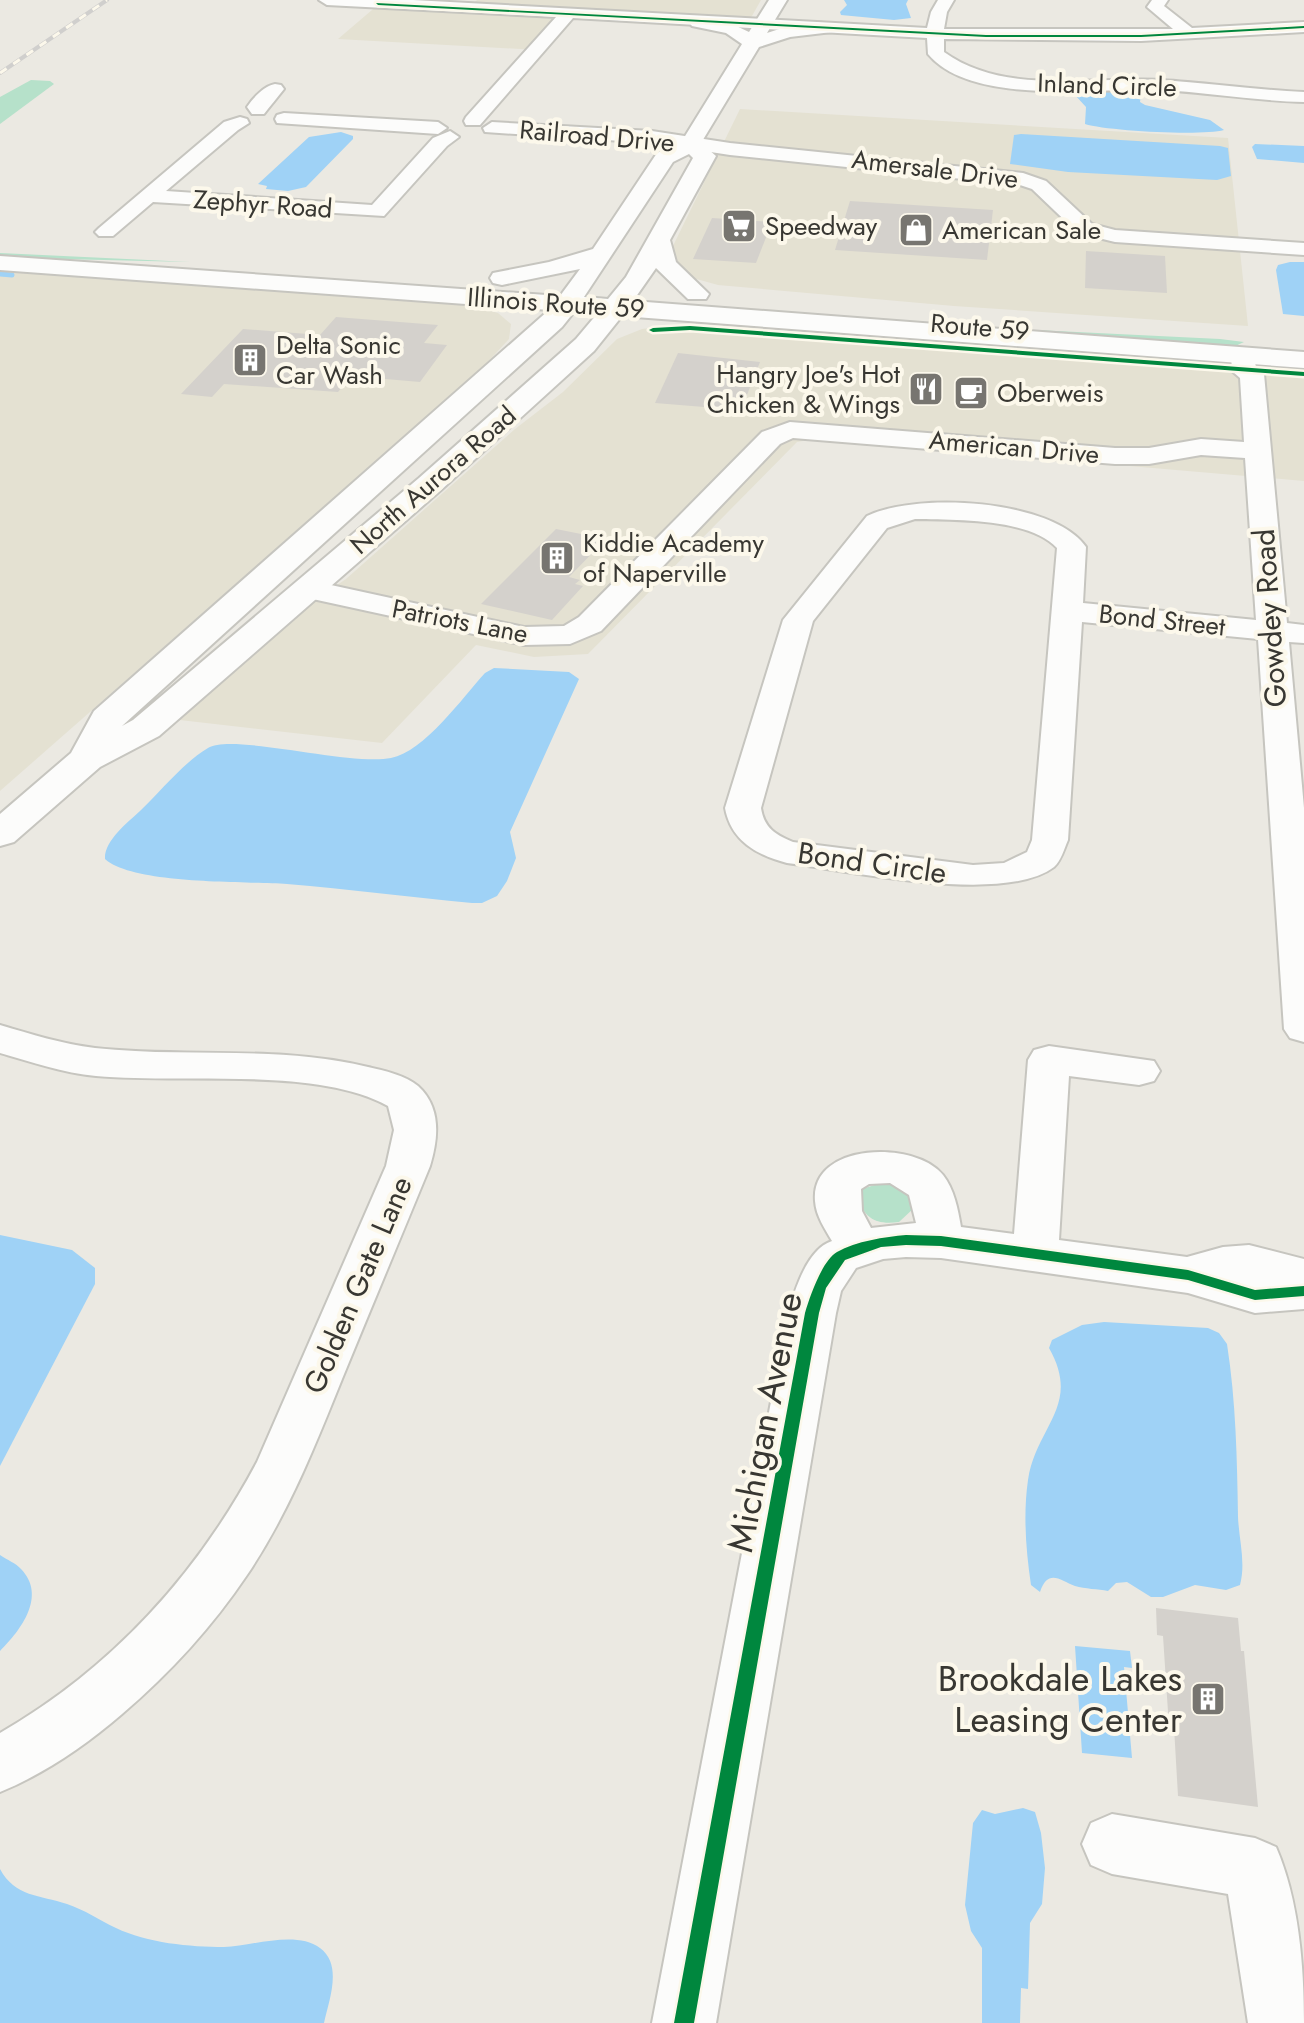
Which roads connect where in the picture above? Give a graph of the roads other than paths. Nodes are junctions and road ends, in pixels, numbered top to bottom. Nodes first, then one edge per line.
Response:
1 (327, 0) edge
2 (778, 0) edge
3 (946, 0) edge
4 (1162, 8) edge
5 (1194, 13) dead end
6 (567, 15) junction
7 (698, 22) joint
8 (936, 27) junction
9 (1304, 27) edge
10 (826, 28) joint
11 (758, 34) junction
12 (1189, 34) junction
13 (275, 89) dead end
14 (1304, 97) edge
15 (258, 110) junction
16 (284, 119) junction
17 (240, 123) junction
18 (484, 128) junction
19 (444, 133) junction
20 (690, 145) junction
21 (148, 196) junction
22 (106, 232) dead end
23 (659, 241) junction
24 (0, 247) edge
25 (1304, 249) edge
26 (602, 254) junction
27 (0, 263) edge
28 (502, 278) junction
29 (575, 294) junction
30 (466, 296) junction
31 (624, 298) junction
32 (704, 304) junction
33 (1272, 337) junction
34 (1304, 340) edge
35 (585, 345) junction
36 (1304, 360) edge
37 (1248, 364) junction
38 (472, 396) junction
39 (771, 438) joint
40 (1258, 451) junction
41 (308, 589) junction
42 (1067, 611) junction
43 (1270, 631) junction
44 (1304, 634) edge
45 (87, 759) junction
46 (0, 834) edge
47 (1304, 1029) edge
48 (0, 1039) edge
49 (1139, 1071) dead end
50 (941, 1241) junction
51 (860, 1248) junction
52 (1035, 1254) junction
53 (1188, 1275) junction
54 (1304, 1278) edge
55 (1304, 1291) edge
56 (8, 1760) edge
57 (1112, 1844) dead end
58 (684, 2023) edge
59 (1280, 2023) edge

1 - 6 street
2 - 11 main road, North Aurora Road
3 - 8 street
4 - 5 street
4 - 8 street
4 - 12 street
6 - 7 street
6 - 18 street
7 - 11 main road
8 - 10 street
8 - 12 street
8 - 14 street, Inland Circle
9 - 12 street
10 - 11 main road
11 - 20 main road, North Aurora Road
13 - 15 street
15 - 16 street
15 - 17 street
16 - 17 street
16 - 19 street
17 - 21 street
18 - 19 street, Railroad Drive
18 - 20 street, Railroad Drive
19 - 21 street, Zephyr Road
20 - 23 main road, North Aurora Road
20 - 25 street, Amersale Drive
20 - 26 main road, North Aurora Road
21 - 22 street
23 - 31 main road, North Aurora Road
23 - 32 main road
24 - 28 main road, Illinois Route 59
26 - 28 main road
26 - 29 main road, North Aurora Road
27 - 30 main road, Illinois Route 59
28 - 29 main road, Illinois Route 59
29 - 30 main road, Illinois Route 59
29 - 31 main road, Illinois Route 59
29 - 38 main road, North Aurora Road
30 - 38 main road
31 - 32 main road, Illinois Route 59
31 - 35 main road, North Aurora Road
32 - 33 main road, Illinois Route 59
32 - 35 main road
32 - 37 main road, Illinois Route 59
33 - 34 main road, Illinois Route 59
33 - 37 main road
35 - 41 main road, North Aurora Road
36 - 37 main road
37 - 40 street, Gowdey Road
38 - 45 main road, North Aurora Road
39 - 40 street, American Drive
39 - 41 street, Patriots Lane
40 - 43 street, Gowdey Road
41 - 45 main road, North Aurora Road
42 - 42 street, Bond Circle
42 - 43 street, Bond Street
43 - 44 street, Bond Street
43 - 47 street, Gowdey Road
45 - 46 main road, North Aurora Road
48 - 56 street, Golden Gate Lane
49 - 52 street
50 - 51 street, Michigan Avenue
50 - 51 street
50 - 52 street, Michigan Avenue
51 - 58 street, Michigan Avenue
52 - 53 street, Michigan Avenue
53 - 54 street, Michigan Avenue
53 - 55 street, Michigan Avenue
57 - 59 street

